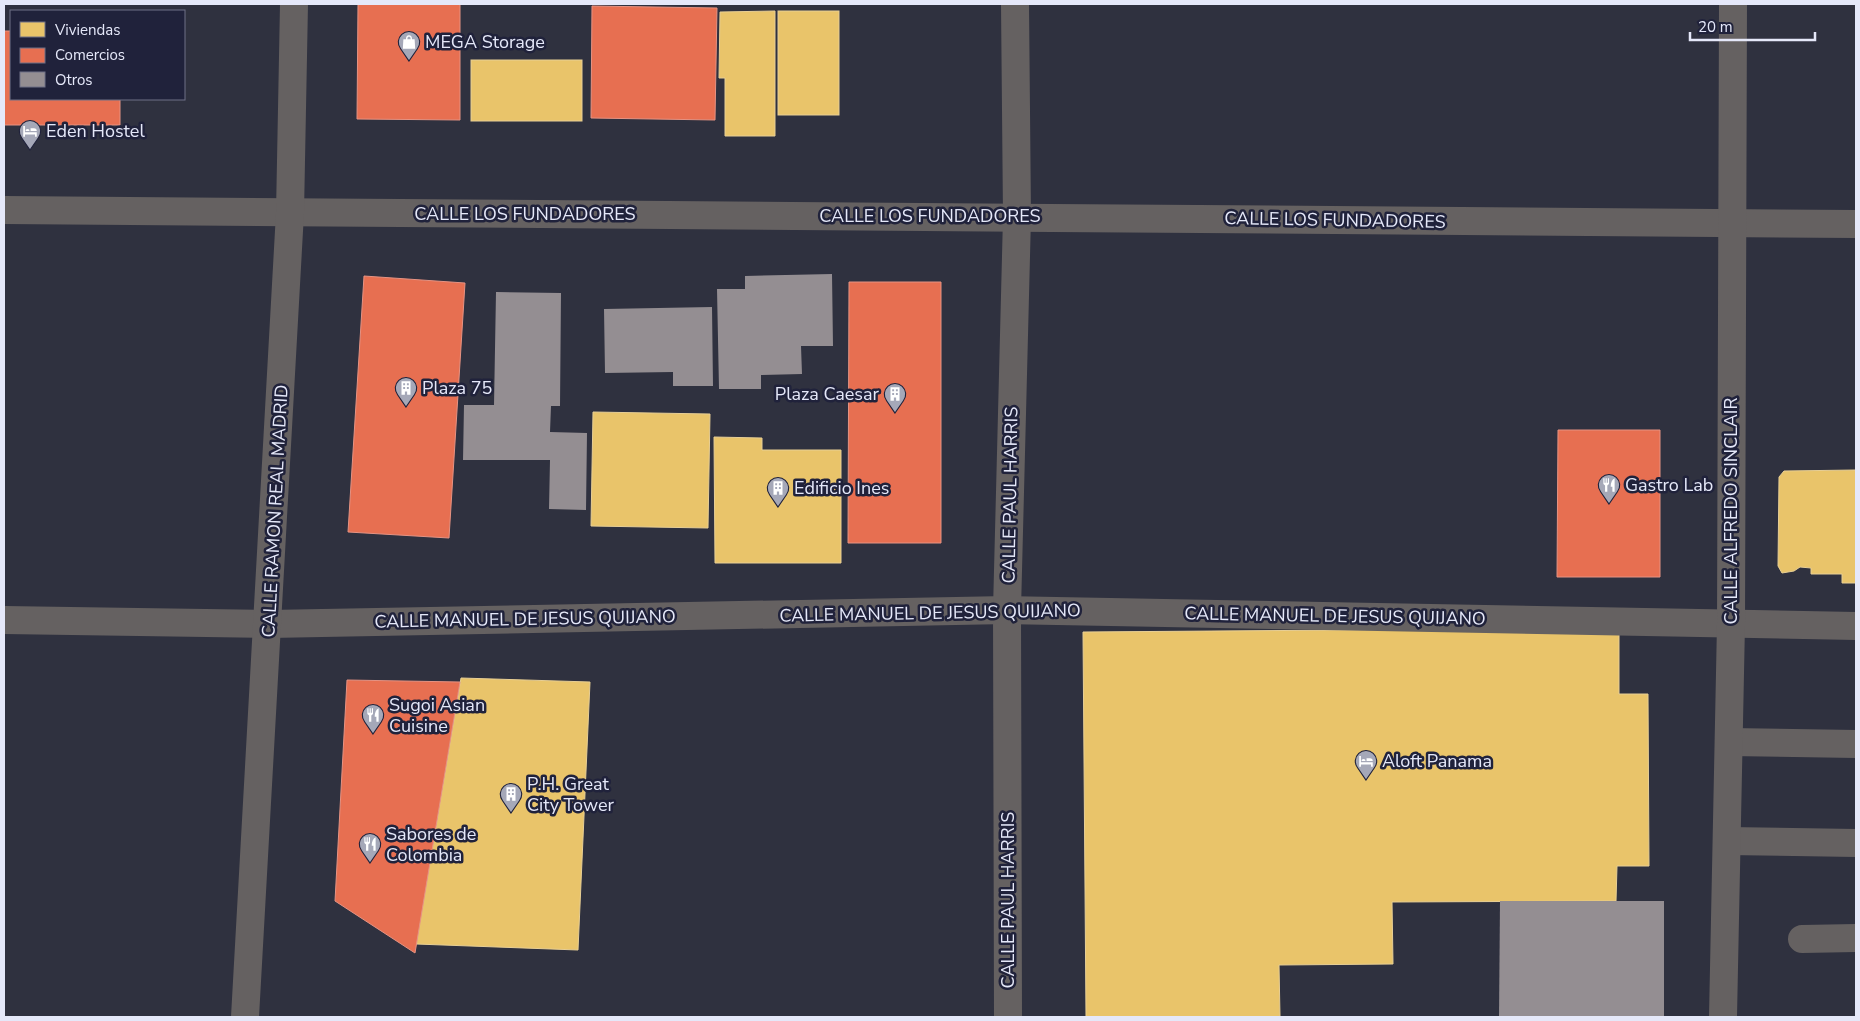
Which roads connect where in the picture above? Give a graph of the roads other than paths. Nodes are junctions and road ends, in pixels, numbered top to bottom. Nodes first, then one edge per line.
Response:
1 (294, 4) edge
2 (1015, 4) edge
3 (1733, 4) edge
4 (4, 210) edge
5 (290, 213) junction
6 (1017, 217) junction
7 (1732, 224) junction
8 (1856, 224) edge
9 (1007, 610) junction
10 (4, 620) edge
11 (269, 624) junction
12 (1731, 624) junction
13 (1856, 626) edge
14 (1729, 742) junction
15 (1856, 744) edge
16 (1727, 841) junction
17 (1856, 843) edge
18 (1856, 938) edge
19 (1802, 939) dead end
20 (245, 1017) edge
21 (1008, 1017) edge
22 (1724, 1017) edge

1 - 5 street, CALLE RAMON REAL MADRID
2 - 6 street, CALLE PAUL HARRIS
3 - 7 street, CALLE ALFREDO SINCLAIR
4 - 5 street, CALLE LOS FUNDADORES
5 - 6 street, CALLE LOS FUNDADORES
5 - 11 street, CALLE RAMON REAL MADRID
6 - 7 street, CALLE LOS FUNDADORES
6 - 9 street, CALLE PAUL HARRIS
7 - 8 street, CALLE LOS FUNDADORES
7 - 12 street, CALLE ALFREDO SINCLAIR
9 - 11 street, CALLE MANUEL DE JESUS QUIJANO
9 - 12 street, CALLE MANUEL DE JESUS QUIJANO
9 - 21 street, CALLE PAUL HARRIS
10 - 11 street, CALLE MANUEL DE JESUS QUIJANO
11 - 20 street, CALLE RAMON REAL MADRID
12 - 13 street, CALLE MANUEL DE JESUS QUIJANO
12 - 14 street, CALLE ALFREDO SINCLAIR
14 - 15 street
14 - 16 street, CALLE ALFREDO SINCLAIR
16 - 17 street
16 - 22 street, CALLE ALFREDO SINCLAIR
18 - 19 street

